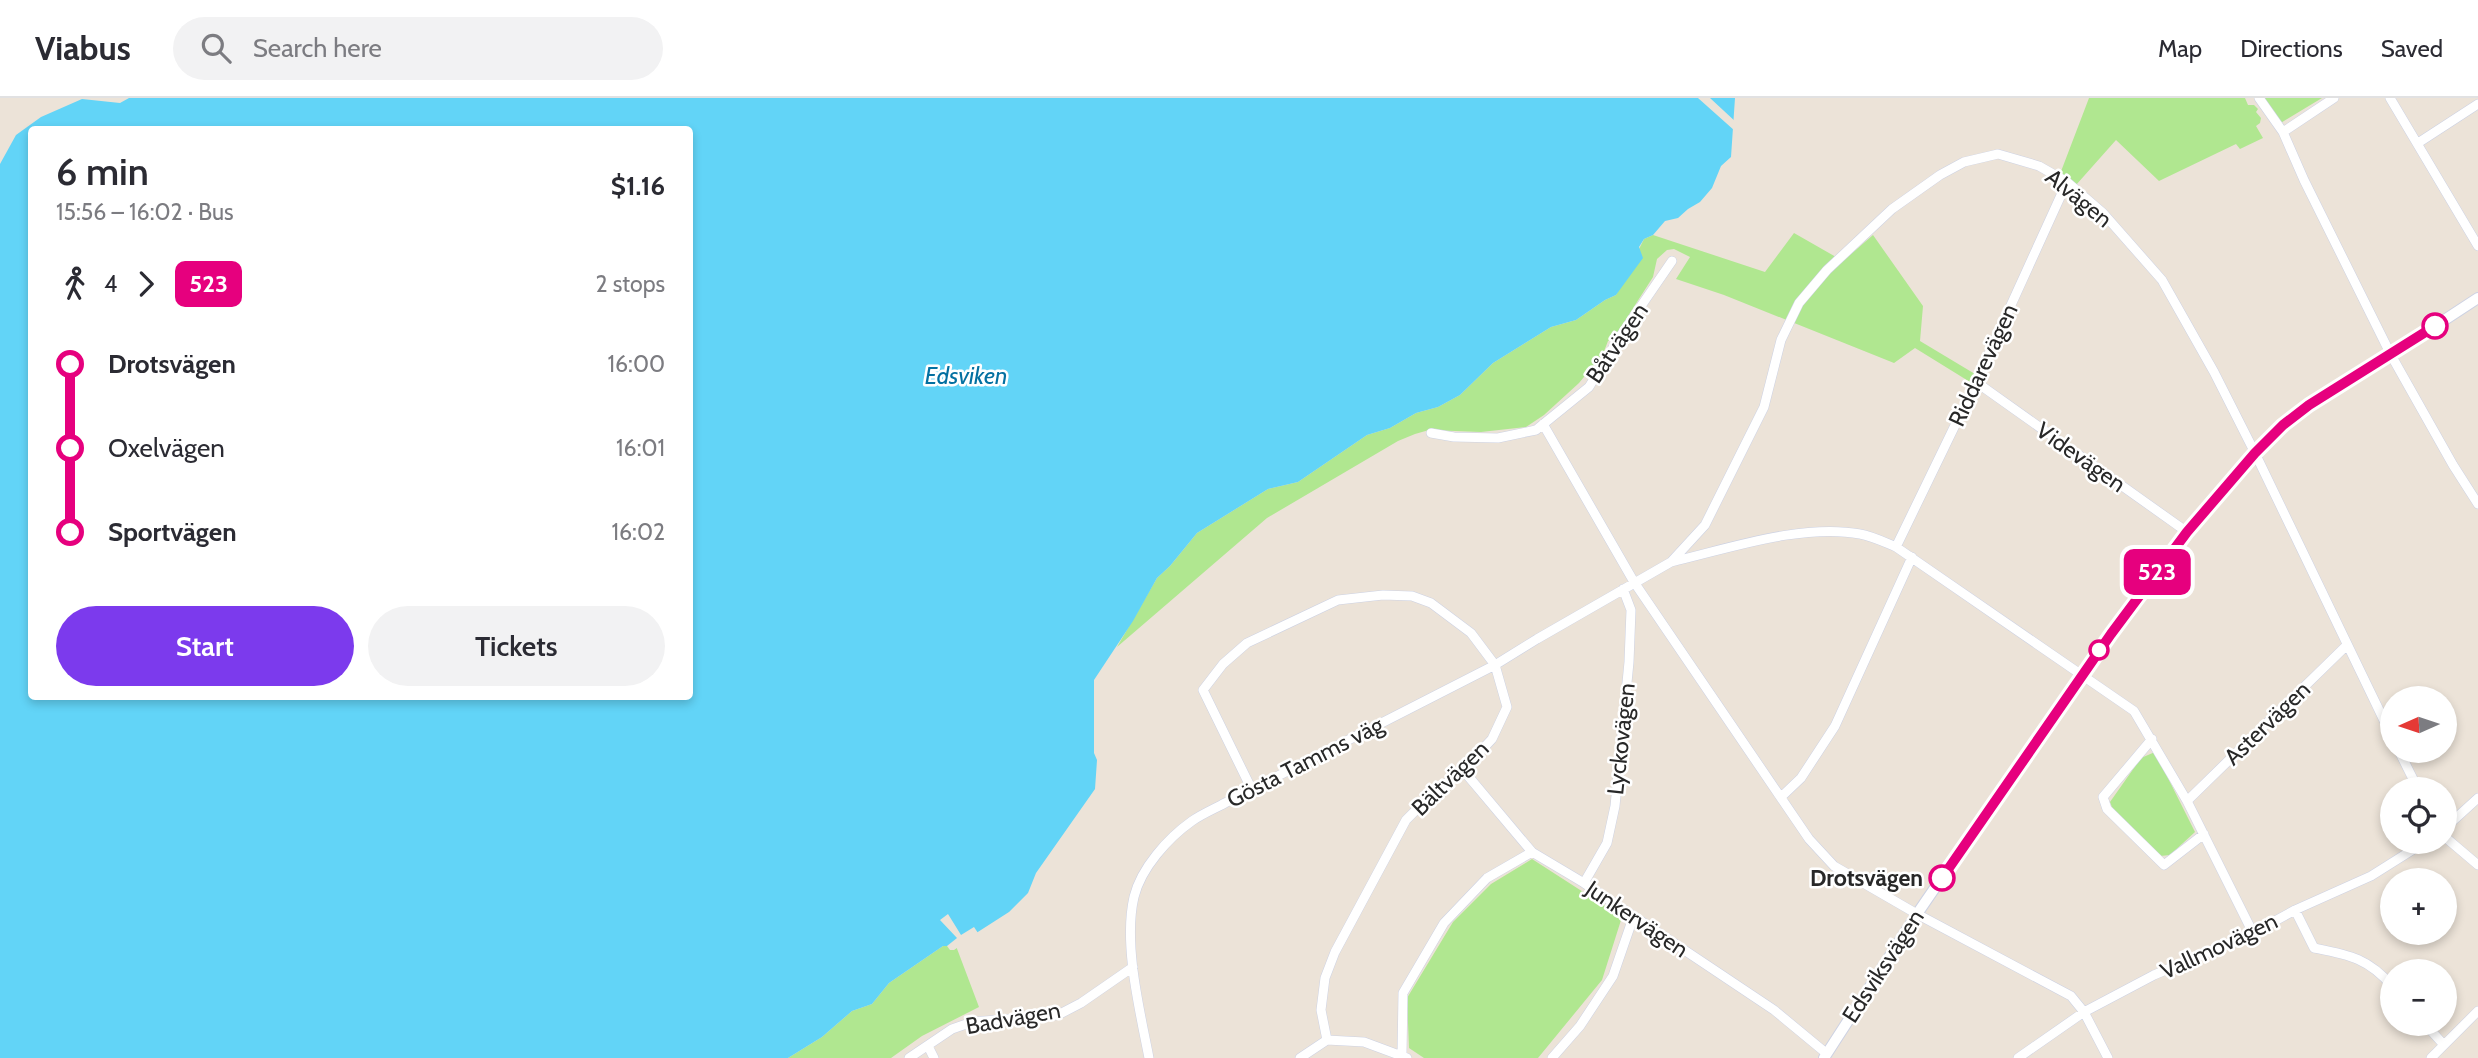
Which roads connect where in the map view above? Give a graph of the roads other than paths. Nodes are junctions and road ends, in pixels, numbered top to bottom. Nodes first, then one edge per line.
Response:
1 (2259, 98) edge
2 (2334, 98) edge
3 (2390, 98) edge
4 (2478, 104) edge
5 (2283, 132) junction
6 (2418, 143) junction
7 (2067, 182) junction
8 (2478, 246) edge
9 (1672, 261) dead end
10 (2478, 298) edge
11 (2391, 355) junction
12 (1976, 382) junction
13 (1543, 424) junction
14 (1431, 433) dead end
15 (2255, 453) junction
16 (2478, 504) edge
17 (2187, 532) junction
18 (1896, 547) junction
19 (1912, 557) junction
20 (1671, 562) junction
21 (1645, 578) joint
22 (1634, 582) junction
23 (1623, 589) junction
24 (2346, 646) junction
25 (1494, 665) junction
26 (2081, 675) junction
27 (2380, 713) edge
28 (2152, 739) junction
29 (1463, 770) junction
30 (1251, 788) junction
31 (1781, 797) junction
32 (2478, 798) edge
33 (2187, 801) junction
34 (2457, 817) edge
35 (2204, 834) junction
36 (2457, 847) edge
37 (1532, 852) junction
38 (2406, 854) edge
39 (2478, 865) edge
40 (1584, 883) junction
41 (2295, 910) junction
42 (1917, 914) junction
43 (1633, 918) junction
44 (2253, 933) junction
45 (1133, 967) junction
46 (2380, 972) edge
47 (2478, 1011) edge
48 (2084, 1012) junction
49 (2436, 1036) edge
50 (1326, 1040) junction
51 (2444, 1045) junction
52 (928, 1046) junction
53 (1405, 1056) edge
54 (1825, 1056) edge
55 (909, 1058) edge
56 (934, 1058) edge
57 (1149, 1058) edge
58 (1300, 1058) edge
59 (1552, 1058) edge
60 (2018, 1058) edge
61 (2108, 1058) edge
62 (2431, 1058) edge

1 - 5 street
2 - 5 street
3 - 6 street
4 - 6 street
5 - 11 street
6 - 8 street
7 - 12 street, Riddarevägen
7 - 15 street, Alvägen
7 - 20 street, Alvägen
9 - 13 street, Båtvägen
10 - 11 street, Edsviksvägen
11 - 15 street, Edsviksvägen
11 - 16 street
12 - 17 street, Videvägen
12 - 18 street, Riddarevägen
13 - 14 street, Båtvägen
13 - 22 street
15 - 17 street, Edsviksvägen
15 - 24 street, Alvägen
17 - 26 street, Edsviksvägen
18 - 19 street
18 - 20 street
19 - 26 street
19 - 31 street
20 - 21 street, Alvägen
21 - 22 street, Gösta Tamms väg
22 - 23 street, Gösta Tamms väg
22 - 31 street
23 - 25 street, Gösta Tamms väg
23 - 40 street, Lyckovägen
24 - 27 street, Alvägen
24 - 33 street, Astervägen
25 - 29 street, Bältvägen
25 - 30 street, Gösta Tamms väg
25 - 30 street, Bältvägen
26 - 28 street
26 - 42 street, Edsviksvägen
28 - 33 street
28 - 35 street
29 - 37 street, Junkervägen
29 - 50 street, Bältvägen
30 - 45 street, Gösta Tamms väg
31 - 42 street
32 - 34 street
33 - 35 street
35 - 44 street
36 - 39 street
37 - 40 street, Junkervägen
37 - 53 street
38 - 41 street, Vallmovägen
40 - 43 street, Junkervägen
41 - 44 street, Vallmovägen
41 - 46 street
42 - 48 street
42 - 54 street, Edsviksvägen
43 - 54 street, Junkervägen
43 - 59 street
44 - 48 street, Vallmovägen
45 - 52 street, Badvägen
45 - 57 street, Gösta Tamms väg
47 - 51 street
48 - 60 street, Vallmovägen
48 - 61 street
49 - 51 street
50 - 53 street
50 - 58 street
51 - 62 street
52 - 55 street, Badvägen
52 - 56 street

